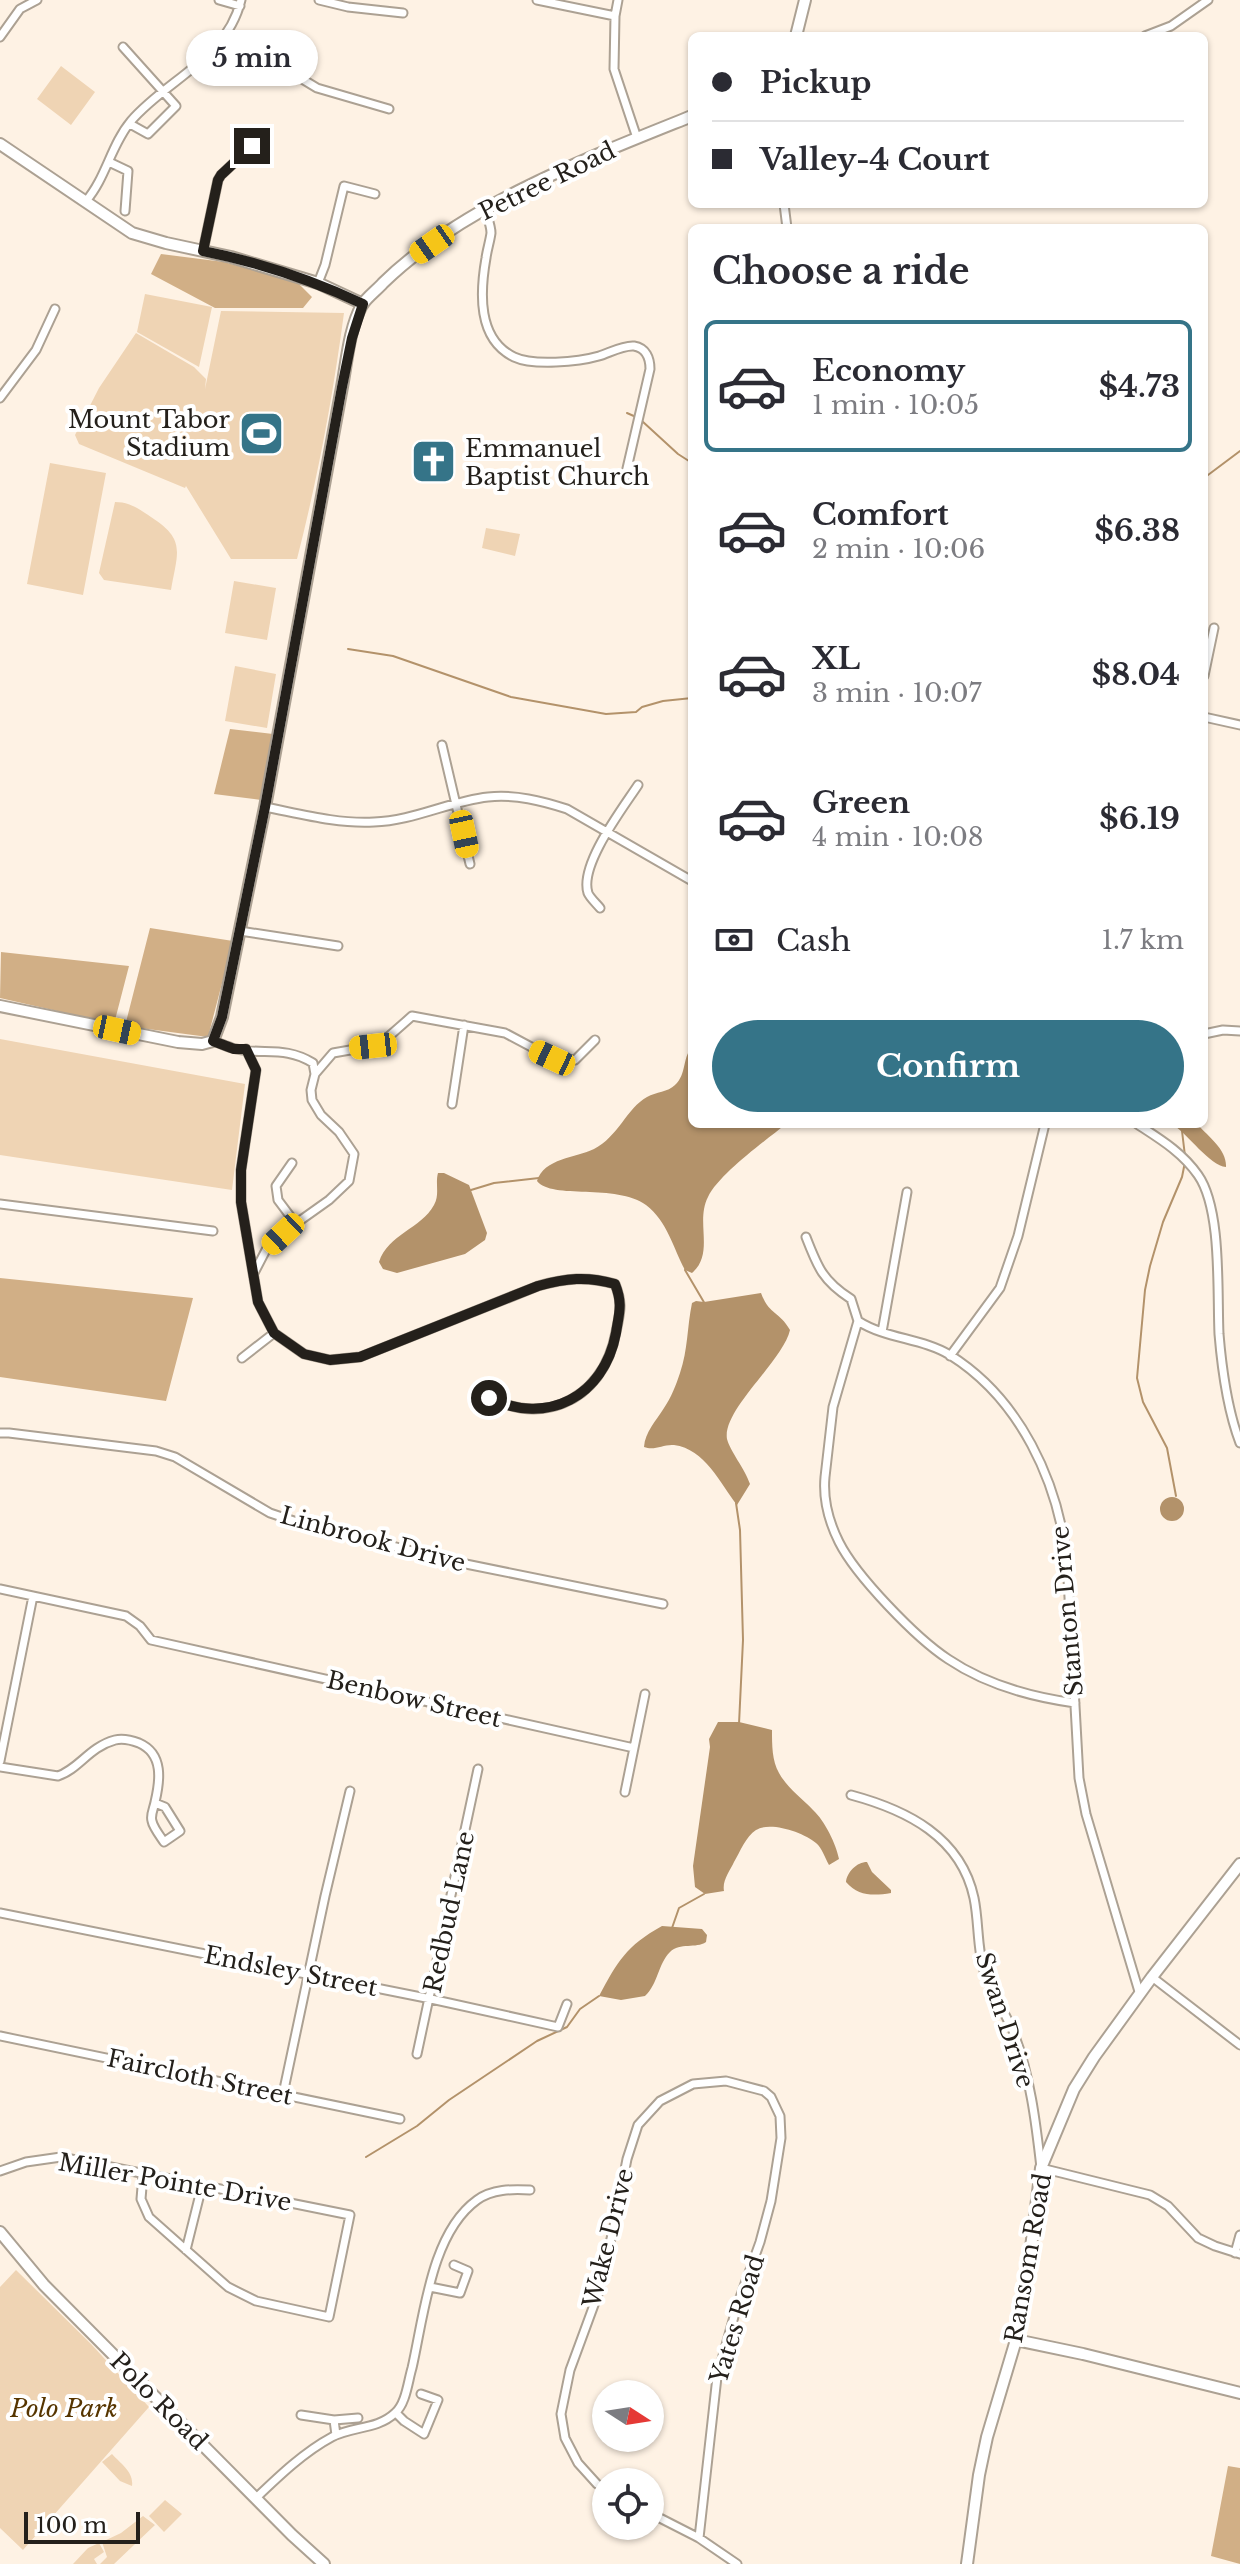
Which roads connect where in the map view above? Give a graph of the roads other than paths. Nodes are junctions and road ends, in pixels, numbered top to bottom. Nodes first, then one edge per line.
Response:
1 (37, 0) edge
2 (219, 0) edge
3 (319, 0) edge
4 (537, 0) edge
5 (618, 0) edge
6 (805, 0) edge
7 (1208, 0) edge
8 (241, 3) edge
9 (403, 13) dead end
10 (615, 16) junction
11 (797, 32) edge
12 (1155, 32) edge
13 (226, 33) junction
14 (0, 37) edge
15 (123, 47) dead end
16 (163, 91) junction
17 (389, 109) dead end
18 (688, 118) edge
19 (130, 124) junction
20 (637, 138) junction
21 (0, 144) edge
22 (252, 146) dead end
23 (109, 162) junction
24 (375, 194) dead end
25 (86, 201) junction
26 (485, 209) junction
27 (125, 211) dead end
28 (203, 251) junction
29 (318, 283) junction
30 (363, 304) junction
31 (55, 309) dead end
32 (0, 398) edge
33 (625, 477) dead end
34 (1214, 628) dead end
35 (1208, 657) edge
36 (1208, 718) edge
37 (1240, 725) edge
38 (442, 745) dead end
39 (638, 785) dead end
40 (458, 804) junction
41 (265, 807) junction
42 (607, 833) junction
43 (470, 864) dead end
44 (688, 879) edge
45 (600, 908) dead end
46 (240, 931) junction
47 (338, 946) dead end
48 (0, 1006) edge
49 (464, 1025) junction
50 (1240, 1031) edge
51 (1208, 1033) edge
52 (595, 1040) dead end
53 (213, 1041) junction
54 (246, 1049) junction
55 (315, 1074) junction
56 (452, 1104) dead end
57 (1044, 1128) edge
58 (1143, 1128) edge
59 (292, 1163) dead end
60 (907, 1192) dead end
61 (0, 1204) edge
62 (296, 1224) junction
63 (213, 1231) dead end
64 (806, 1237) dead end
65 (253, 1275) junction
66 (858, 1321) junction
67 (882, 1332) junction
68 (274, 1333) junction
69 (950, 1356) junction
70 (242, 1358) dead end
71 (476, 1389) dead end
72 (0, 1433) edge
73 (1240, 1443) edge
74 (0, 1589) edge
75 (33, 1596) junction
76 (663, 1604) dead end
77 (645, 1694) dead end
78 (1075, 1703) junction
79 (634, 1748) junction
80 (0, 1761) edge
81 (0, 1767) edge
82 (478, 1769) dead end
83 (350, 1791) dead end
84 (625, 1792) dead end
85 (851, 1795) dead end
86 (155, 1803) junction
87 (1240, 1864) edge
88 (0, 1913) edge
89 (309, 1975) junction
90 (1152, 1977) junction
91 (1140, 1995) junction
92 (431, 1999) junction
93 (567, 2004) dead end
94 (0, 2036) edge
95 (1240, 2045) edge
96 (417, 2054) dead end
97 (283, 2094) junction
98 (774, 2103) joint
99 (400, 2119) dead end
100 (1041, 2168) junction
101 (0, 2171) edge
102 (143, 2175) junction
103 (202, 2186) junction
104 (530, 2190) dead end
105 (0, 2232) edge
106 (1240, 2235) edge
107 (186, 2250) junction
108 (1238, 2253) edge
109 (454, 2265) dead end
110 (430, 2287) junction
111 (1016, 2340) junction
112 (1240, 2393) edge
113 (421, 2394) dead end
114 (396, 2413) junction
115 (301, 2415) dead end
116 (358, 2418) dead end
117 (334, 2420) junction
118 (336, 2435) junction
119 (592, 2478) edge
120 (256, 2498) junction
121 (664, 2520) edge
122 (699, 2538) junction
123 (324, 2564) edge
124 (737, 2564) edge
125 (967, 2564) edge

1 - 14 street
2 - 8 street
3 - 9 street
4 - 10 street
5 - 10 street
6 - 11 street
7 - 12 street
8 - 13 street
10 - 20 street
13 - 16 street
13 - 17 street
15 - 16 street
16 - 19 street
16 - 19 street
18 - 20 street, Petree Road
19 - 23 street
20 - 26 street, Petree Road
21 - 25 street
22 - 28 street
23 - 25 street
23 - 27 street
24 - 29 street
25 - 28 street
26 - 30 street, Petree Road
26 - 33 street
28 - 29 street
29 - 30 street
30 - 41 street, Petree Road
31 - 32 street
34 - 35 street
36 - 37 street
38 - 40 street
39 - 42 street
40 - 41 street
40 - 42 street
40 - 43 street
41 - 46 street, Petree Road
42 - 44 street
42 - 45 street
46 - 47 street
46 - 53 street, Petree Road
48 - 53 street
49 - 52 street
49 - 55 street
49 - 56 street
50 - 51 street
53 - 54 street
54 - 55 street
54 - 65 street
55 - 62 street
57 - 69 street
58 - 73 street
59 - 62 street
60 - 67 street
61 - 63 street
62 - 65 street
64 - 66 street
65 - 68 street
66 - 67 street, Stanton Drive
66 - 78 street
67 - 69 street, Stanton Drive
68 - 70 street
68 - 71 street
69 - 78 street, Stanton Drive
72 - 76 street, Linbrook Drive
74 - 75 street, Benbow Street
75 - 79 street, Benbow Street
75 - 80 street
77 - 79 street
78 - 91 street, Stanton Drive
79 - 84 street
81 - 86 street
82 - 92 street, Redbud Lane
83 - 89 street
85 - 100 street, Swan Drive
86 - 86 street
87 - 90 street, Ransom Road
88 - 89 street, Endsley Street
89 - 92 street, Endsley Street
89 - 97 street
90 - 91 street, Ransom Road
90 - 95 street
91 - 100 street, Ransom Road
92 - 93 street, Endsley Street
92 - 96 street, Redbud Lane
94 - 97 street, Faircloth Street
97 - 99 street, Faircloth Street
98 - 119 street, Wake Drive
98 - 122 street, Yates Road
100 - 108 street
100 - 111 street, Ransom Road
101 - 102 street, Miller Pointe Drive
102 - 103 street, Miller Pointe Drive
102 - 107 street
103 - 107 street
103 - 107 street, Miller Pointe Drive
104 - 110 street
105 - 120 street, Polo Road
106 - 108 street
109 - 110 street
110 - 114 street
111 - 112 street
111 - 125 street, Ransom Road
113 - 114 street
114 - 118 street
115 - 117 street
116 - 117 street
117 - 118 street
118 - 120 street
120 - 123 street, Polo Road
121 - 122 street
122 - 124 street

